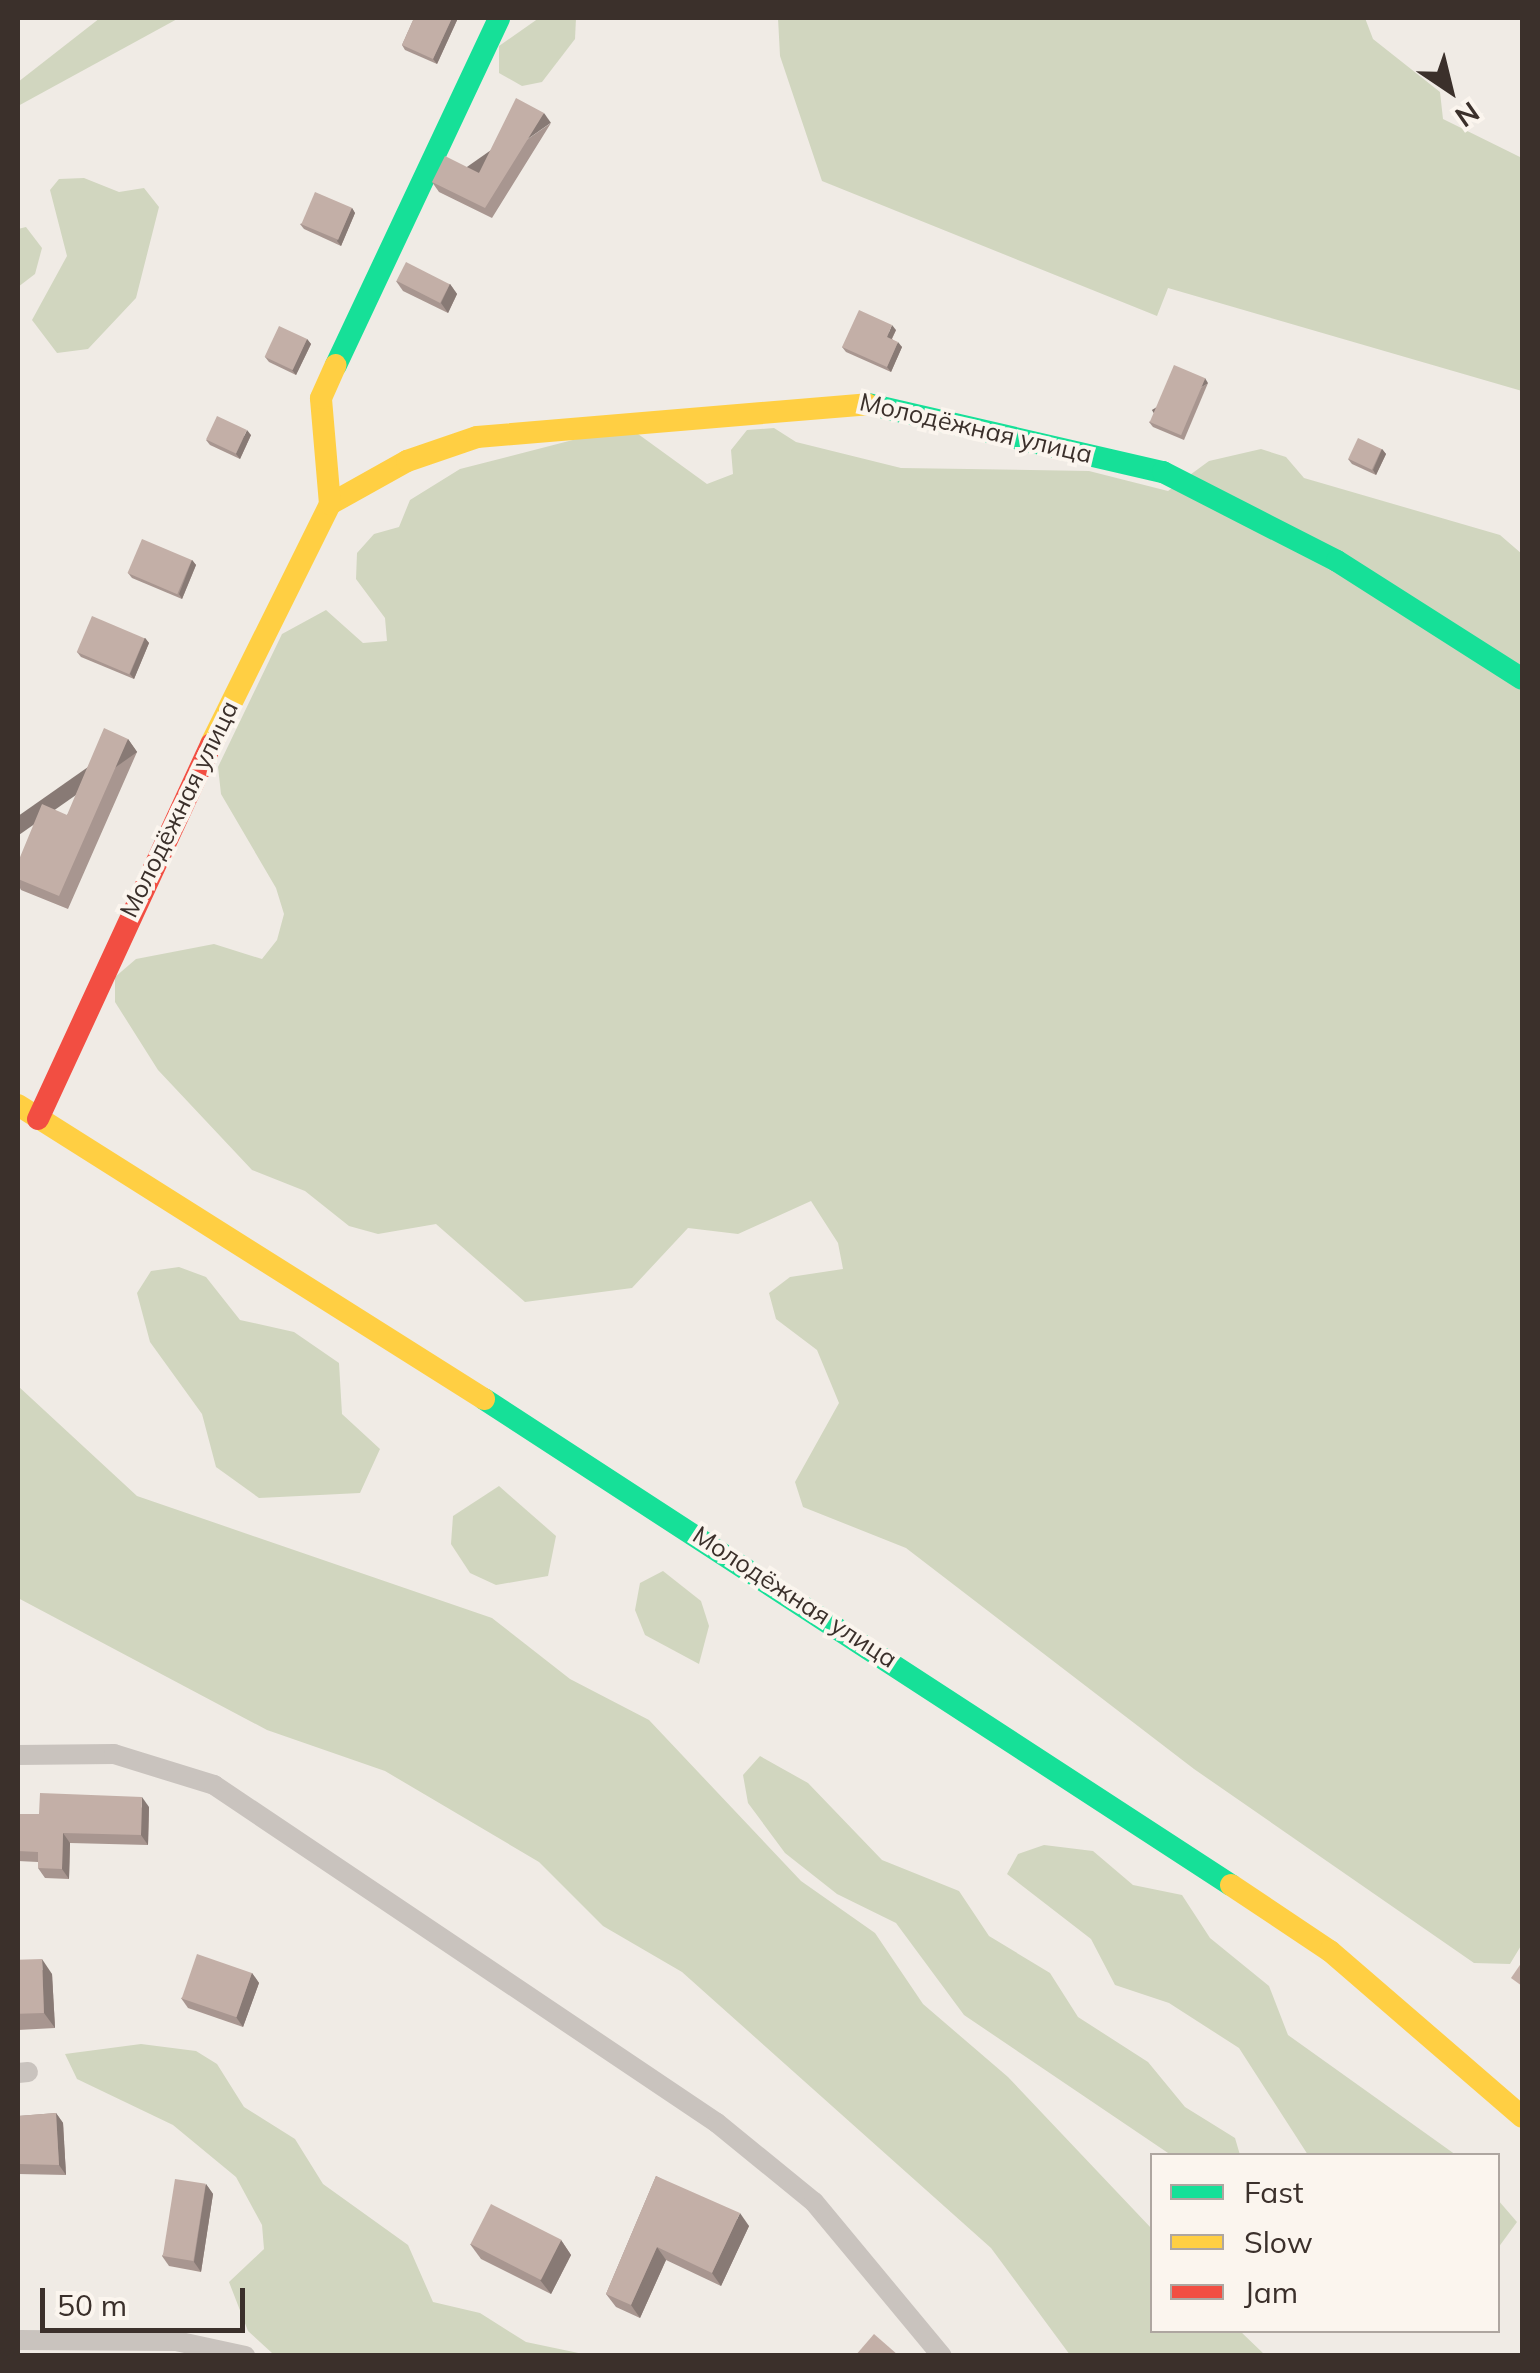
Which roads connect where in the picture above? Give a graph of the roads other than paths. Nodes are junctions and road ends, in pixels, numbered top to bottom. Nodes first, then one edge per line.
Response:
1 (499, 18) edge
2 (330, 504) junction
3 (1522, 679) edge
4 (18, 1106) edge
5 (38, 1119) junction
6 (18, 1755) edge
7 (1522, 2118) edge
8 (18, 2340) edge
9 (246, 2356) edge
10 (942, 2356) edge

1 - 2 street
2 - 3 street, Молодёжная улица
2 - 5 street, Молодёжная улица
4 - 5 street, Молодёжная улица
5 - 7 street, Молодёжная улица
6 - 10 street
8 - 9 street

